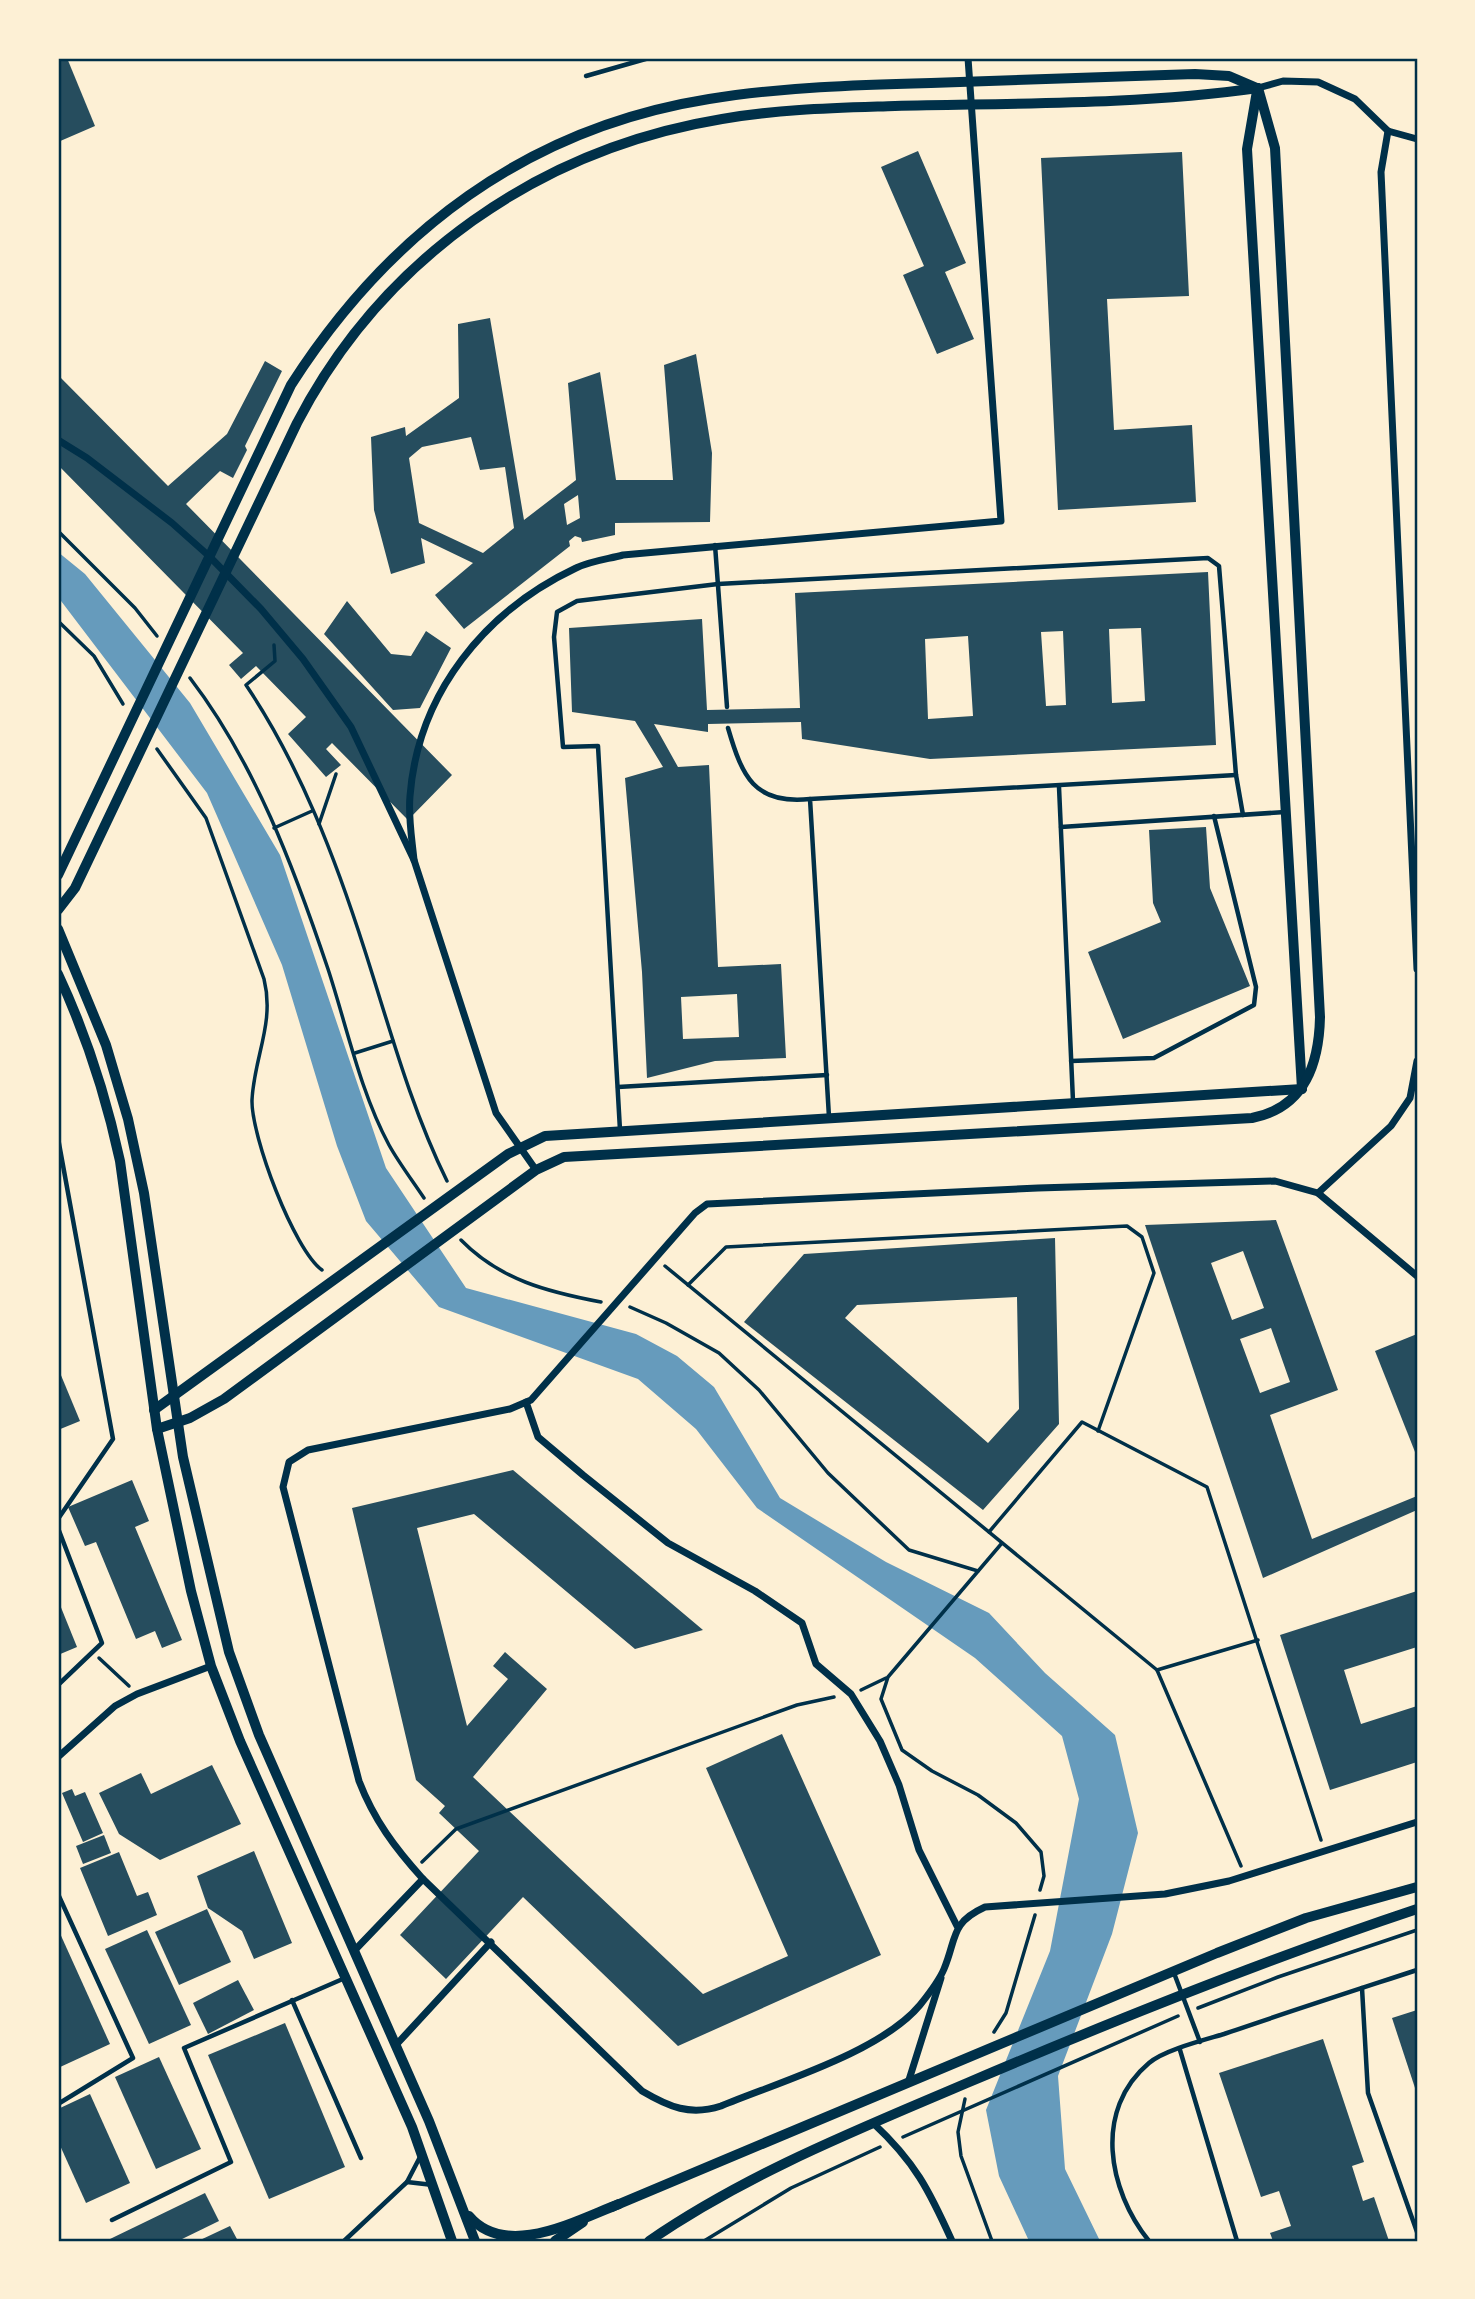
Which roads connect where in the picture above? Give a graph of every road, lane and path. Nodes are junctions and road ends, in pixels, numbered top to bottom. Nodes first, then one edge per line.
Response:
1 (649, 58) edge
2 (968, 58) edge
3 (586, 76) dead end
4 (969, 82) junction
5 (1258, 89) junction
6 (971, 104) junction
7 (1388, 131) junction
8 (1417, 139) edge
9 (58, 440) edge
10 (58, 531) edge
11 (715, 545) junction
12 (209, 556) junction
13 (225, 573) junction
14 (718, 584) junction
15 (58, 621) edge
16 (272, 622) junction
17 (159, 639) dead end
18 (184, 670) dead end
19 (727, 707) dead end
20 (129, 711) dead end
21 (728, 728) dead end
22 (152, 743) dead end
23 (336, 774) dead end
24 (1236, 775) junction
25 (1059, 787) junction
26 (810, 799) junction
27 (312, 811) junction
28 (1286, 812) junction
29 (1243, 815) junction
30 (1214, 816) junction
31 (318, 826) junction
32 (1060, 827) junction
33 (274, 828) junction
34 (414, 860) junction
35 (58, 875) edge
36 (58, 910) edge
37 (58, 929) edge
38 (1417, 969) edge
39 (58, 974) edge
40 (393, 1041) junction
41 (355, 1053) junction
42 (1071, 1061) junction
43 (1417, 1061) edge
44 (827, 1075) junction
45 (618, 1087) junction
46 (1301, 1089) junction
47 (1073, 1104) junction
48 (829, 1118) junction
49 (620, 1130) junction
50 (58, 1138) edge
51 (519, 1147) junction
52 (536, 1170) junction
53 (442, 1171) dead end
54 (1318, 1193) junction
55 (429, 1205) junction
56 (458, 1232) junction
57 (655, 1258) junction
58 (1417, 1276) edge
59 (335, 1280) junction
60 (688, 1285) junction
61 (611, 1304) dead end
62 (624, 1306) dead end
63 (172, 1397) junction
64 (528, 1401) junction
65 (154, 1410) junction
66 (177, 1423) junction
67 (157, 1429) junction
68 (1098, 1431) junction
69 (58, 1519) edge
70 (58, 1528) edge
71 (989, 1532) junction
72 (1002, 1543) junction
73 (978, 1571) junction
74 (1258, 1640) junction
75 (93, 1651) junction
76 (211, 1666) junction
77 (1157, 1670) junction
78 (888, 1677) junction
79 (58, 1685) edge
80 (137, 1694) junction
81 (851, 1694) junction
82 (58, 1757) edge
83 (1417, 1822) edge
84 (1324, 1852) junction
85 (415, 1870) junction
86 (1245, 1875) junction
87 (423, 1879) junction
88 (1417, 1887) edge
89 (1040, 1892) dead end
90 (58, 1894) edge
91 (1037, 1906) dead end
92 (1417, 1909) edge
93 (957, 1926) junction
94 (1417, 1930) edge
95 (491, 1942) junction
96 (354, 1951) junction
97 (1417, 1970) edge
98 (943, 1971) junction
99 (1174, 1973) junction
100 (345, 1977) junction
101 (1362, 1988) junction
102 (1182, 1993) junction
103 (292, 2000) junction
104 (1200, 2008) dead end
105 (1182, 2015) dead end
106 (992, 2035) dead end
107 (1200, 2042) junction
108 (396, 2045) junction
109 (1180, 2050) junction
110 (911, 2082) junction
111 (966, 2094) dead end
112 (58, 2104) edge
113 (873, 2123) junction
114 (898, 2139) dead end
115 (878, 2148) dead end
116 (422, 2153) junction
117 (361, 2158) dead end
118 (407, 2182) junction
119 (434, 2186) junction
120 (619, 2204) junction
121 (464, 2210) junction
122 (111, 2220) dead end
123 (1417, 2232) edge
124 (344, 2241) edge
125 (452, 2241) edge
126 (475, 2241) edge
127 (555, 2241) edge
128 (649, 2241) edge
129 (704, 2241) edge
130 (952, 2241) edge
131 (992, 2241) edge
132 (1149, 2241) edge
133 (1237, 2241) edge

1 - 3 lane
2 - 4 street
4 - 5 street
4 - 6 street
4 - 12 street
5 - 6 street
5 - 7 street
5 - 28 street
5 - 46 street
6 - 11 street
6 - 13 street
7 - 8 street
7 - 38 street
9 - 12 street
10 - 17 path
11 - 14 lane
11 - 34 street
12 - 13 street
12 - 35 street
13 - 16 street
13 - 36 street
14 - 19 lane
14 - 24 lane
14 - 45 lane
15 - 20 path
16 - 27 path
16 - 34 street
18 - 33 path
21 - 26 lane
22 - 59 path
23 - 31 path
24 - 25 lane
24 - 29 lane
25 - 26 lane
25 - 32 lane
26 - 44 lane
27 - 31 path
27 - 33 path
28 - 29 lane
28 - 46 street
29 - 30 lane
30 - 32 lane
30 - 42 lane
31 - 40 path
32 - 42 lane
33 - 41 path
34 - 51 street
37 - 63 main road
39 - 65 main road
40 - 41 path
40 - 53 path
41 - 55 path
42 - 47 lane
43 - 54 street
44 - 45 lane
44 - 48 lane
45 - 49 lane
46 - 47 street
46 - 52 street
47 - 48 street
48 - 49 street
49 - 51 street
50 - 69 lane
51 - 52 street
51 - 55 street
52 - 56 street
54 - 57 street
54 - 58 street
55 - 59 street
56 - 61 path
56 - 66 street
57 - 60 path
57 - 64 street
59 - 63 street
60 - 68 path
60 - 71 path
62 - 73 path
63 - 65 street
63 - 66 main road
64 - 81 street
64 - 85 street
65 - 67 main road
66 - 67 street
66 - 96 main road
67 - 76 main road
68 - 71 path
68 - 74 path
70 - 75 lane
71 - 72 path
72 - 73 path
72 - 77 path
73 - 78 path
74 - 77 path
74 - 84 path
75 - 79 lane
75 - 80 path
76 - 80 street
76 - 100 main road
77 - 86 path
78 - 81 path
78 - 89 path
80 - 82 street
81 - 85 path
81 - 93 street
83 - 84 street
84 - 86 street
85 - 87 street
86 - 93 street
87 - 95 street
87 - 96 street
88 - 99 street
90 - 112 lane
91 - 106 path
92 - 102 street
93 - 98 street
94 - 104 path
95 - 98 street
95 - 108 street
96 - 108 main road
97 - 101 lane
98 - 110 street
99 - 102 lane
99 - 110 street
100 - 103 lane
100 - 116 main road
101 - 107 lane
101 - 123 lane
102 - 107 lane
102 - 113 street
103 - 117 lane
103 - 122 lane
105 - 114 path
107 - 109 lane
108 - 121 main road
109 - 132 lane
109 - 133 lane
110 - 120 street
111 - 131 path
113 - 128 street
113 - 130 street
115 - 129 path
116 - 118 lane
116 - 119 main road
118 - 119 lane
118 - 124 lane
119 - 125 main road
120 - 121 main road
120 - 127 street
121 - 126 main road

